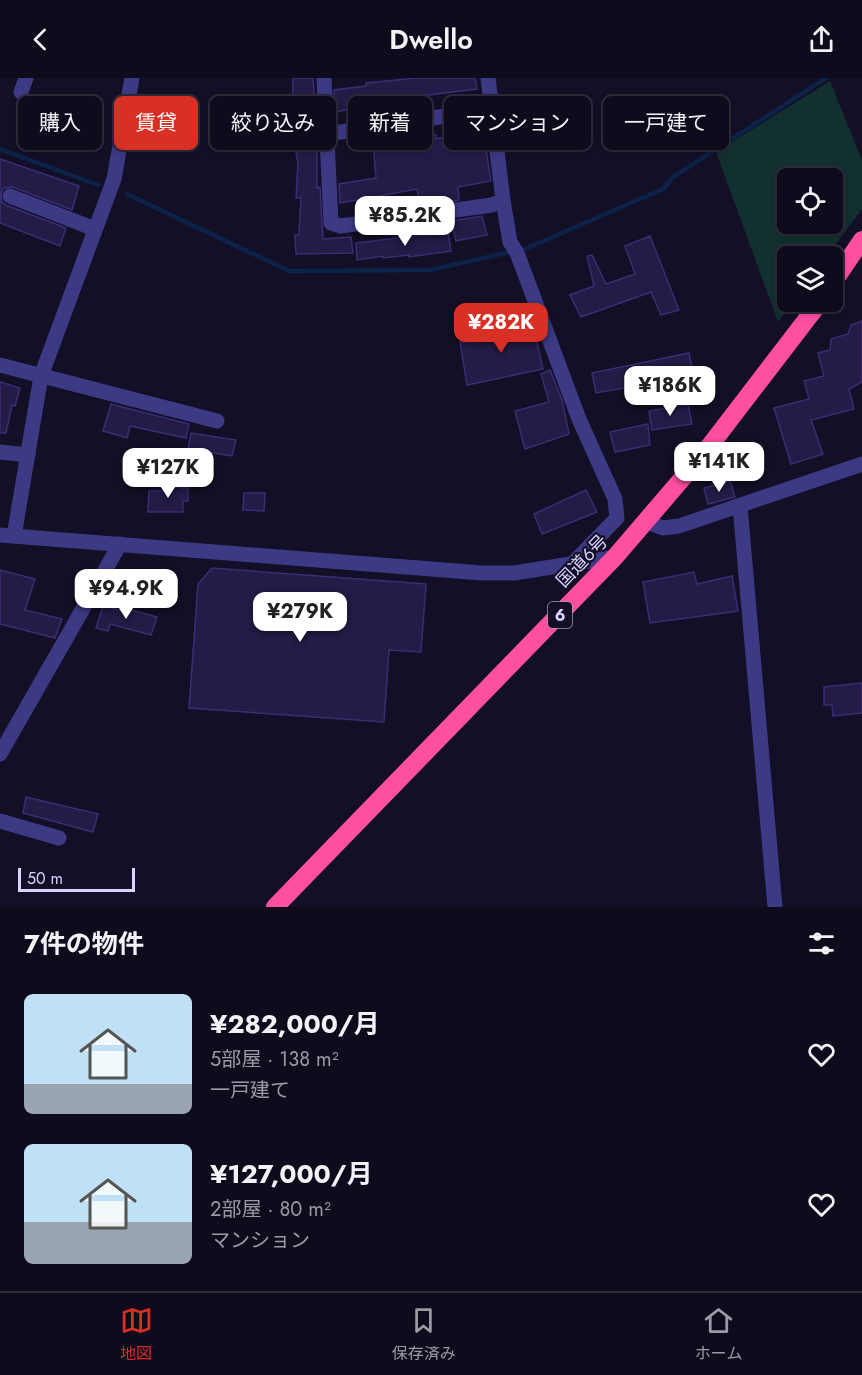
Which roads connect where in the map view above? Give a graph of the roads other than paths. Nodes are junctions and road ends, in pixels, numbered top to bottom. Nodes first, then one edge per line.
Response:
1 (132, 78) edge
2 (324, 78) edge
3 (488, 78) edge
4 (325, 96) edge
5 (490, 96) edge
6 (444, 116) edge
7 (336, 133) edge
8 (328, 150) edge
9 (497, 150) edge
10 (9, 196) dead end
11 (503, 200) junction
12 (95, 229) junction
13 (862, 240) edge
14 (843, 268) edge
15 (812, 312) edge
16 (0, 365) edge
17 (41, 376) junction
18 (217, 421) dead end
19 (0, 452) edge
20 (28, 455) junction
21 (862, 464) edge
22 (740, 506) junction
23 (647, 522) junction
24 (7, 536) edge
25 (120, 544) junction
26 (615, 557) junction
27 (572, 564) junction
28 (0, 754) edge
29 (0, 821) edge
30 (58, 838) dead end
31 (275, 907) edge
32 (775, 907) edge

1 - 12 street
2 - 4 street
3 - 5 street
6 - 7 street
8 - 11 street
9 - 11 street
10 - 12 street
11 - 27 street
12 - 17 street
13 - 14 highway
15 - 23 highway, 国道6号 / 6
16 - 17 street
17 - 18 street
17 - 20 street
19 - 20 street
20 - 24 street
21 - 22 street
22 - 23 street
22 - 32 street
23 - 26 highway, 国道6号 / 6
24 - 25 street
25 - 27 street
25 - 28 street
26 - 27 street
26 - 31 highway, 国道6号 / 6
29 - 30 street

